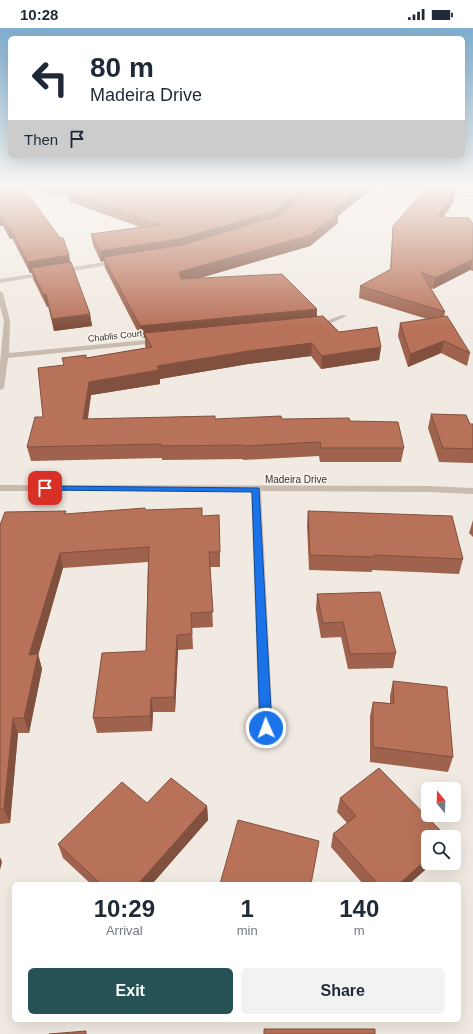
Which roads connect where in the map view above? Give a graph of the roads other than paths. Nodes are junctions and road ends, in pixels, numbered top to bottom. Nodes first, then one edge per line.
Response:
1 (126, 261) edge
2 (0, 281) edge
3 (0, 293) edge
4 (344, 316) dead end
5 (310, 326) edge
6 (161, 341) edge
7 (5, 356) junction
8 (0, 388) edge
9 (0, 488) edge
10 (256, 490) junction
11 (473, 491) edge
12 (266, 728) dead end

1 - 2 street
3 - 7 street
4 - 5 street
6 - 7 street, Chablis Court
7 - 8 street
9 - 10 street, Madeira Drive
10 - 11 street, Madeira Drive
10 - 12 street

